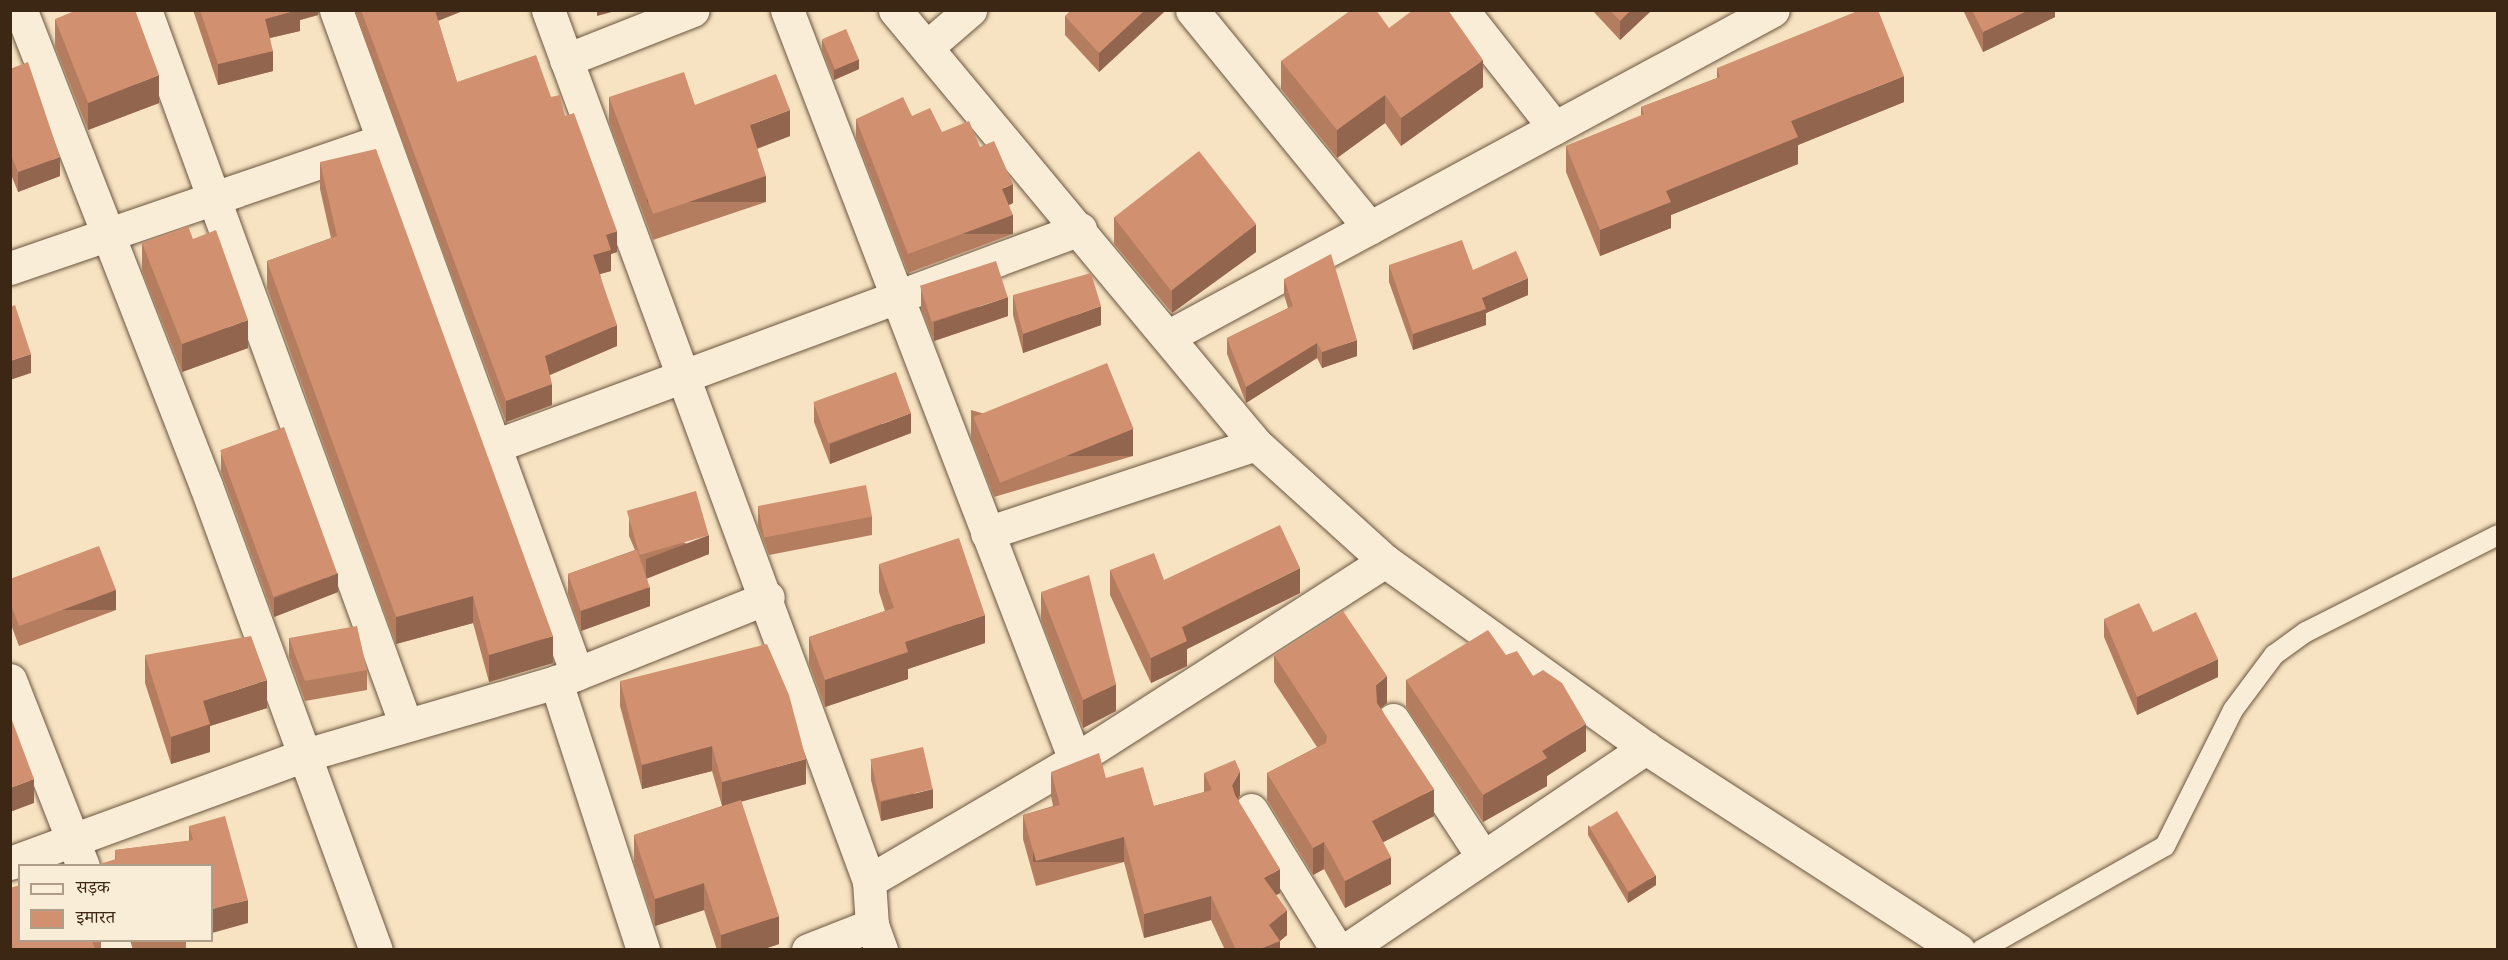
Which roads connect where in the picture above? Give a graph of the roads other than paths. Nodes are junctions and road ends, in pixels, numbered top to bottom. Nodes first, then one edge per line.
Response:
1 (145, 10) edge
2 (336, 10) edge
3 (548, 10) edge
4 (693, 10) edge
5 (787, 10) edge
6 (895, 10) edge
7 (970, 10) edge
8 (1192, 10) edge
9 (1462, 10) edge
10 (22, 11) edge
11 (1755, 14) edge
12 (10, 18) edge
13 (927, 47) junction
14 (566, 60) junction
15 (1555, 128) junction
16 (383, 140) junction
17 (217, 196) junction
18 (1370, 228) junction
19 (1080, 229) junction
20 (106, 231) junction
21 (10, 268) edge
22 (896, 295) junction
23 (1169, 336) junction
24 (682, 376) junction
25 (1256, 444) junction
26 (495, 446) junction
27 (987, 533) junction
28 (2498, 535) edge
29 (1385, 561) junction
30 (768, 597) junction
31 (566, 678) junction
32 (10, 680) edge
33 (1393, 720) dead end
34 (406, 725) junction
35 (1646, 748) junction
36 (305, 755) junction
37 (1075, 760) junction
38 (1251, 810) dead end
39 (78, 853) edge
40 (1481, 855) junction
41 (10, 863) edge
42 (869, 881) junction
43 (877, 937) edge
44 (376, 950) edge
45 (644, 950) edge
46 (808, 950) edge
47 (1337, 950) edge
48 (1346, 950) edge
49 (1958, 950) edge
50 (1981, 950) edge

1 - 17 street
2 - 16 street
3 - 14 street
4 - 14 street
5 - 22 street
6 - 13 street
7 - 13 street
8 - 18 street
9 - 15 street
10 - 12 street
10 - 20 street
11 - 15 street
13 - 19 street
14 - 24 street
15 - 18 street
16 - 17 street
16 - 26 street
17 - 20 street
17 - 34 street
18 - 23 street
19 - 22 street
19 - 23 street
20 - 21 street
20 - 36 street
22 - 24 street
22 - 27 street
23 - 25 street
24 - 26 street
24 - 30 street
25 - 27 street
25 - 29 street
26 - 31 street
27 - 37 street
28 - 50 lane
29 - 35 street
29 - 37 street
30 - 31 street
30 - 42 street
31 - 34 street
31 - 45 street
32 - 39 street
33 - 40 street
34 - 36 street
35 - 40 street
35 - 49 street
36 - 39 street
36 - 44 street
37 - 42 street
38 - 47 street
39 - 41 street
40 - 48 street
42 - 43 street
43 - 46 street

